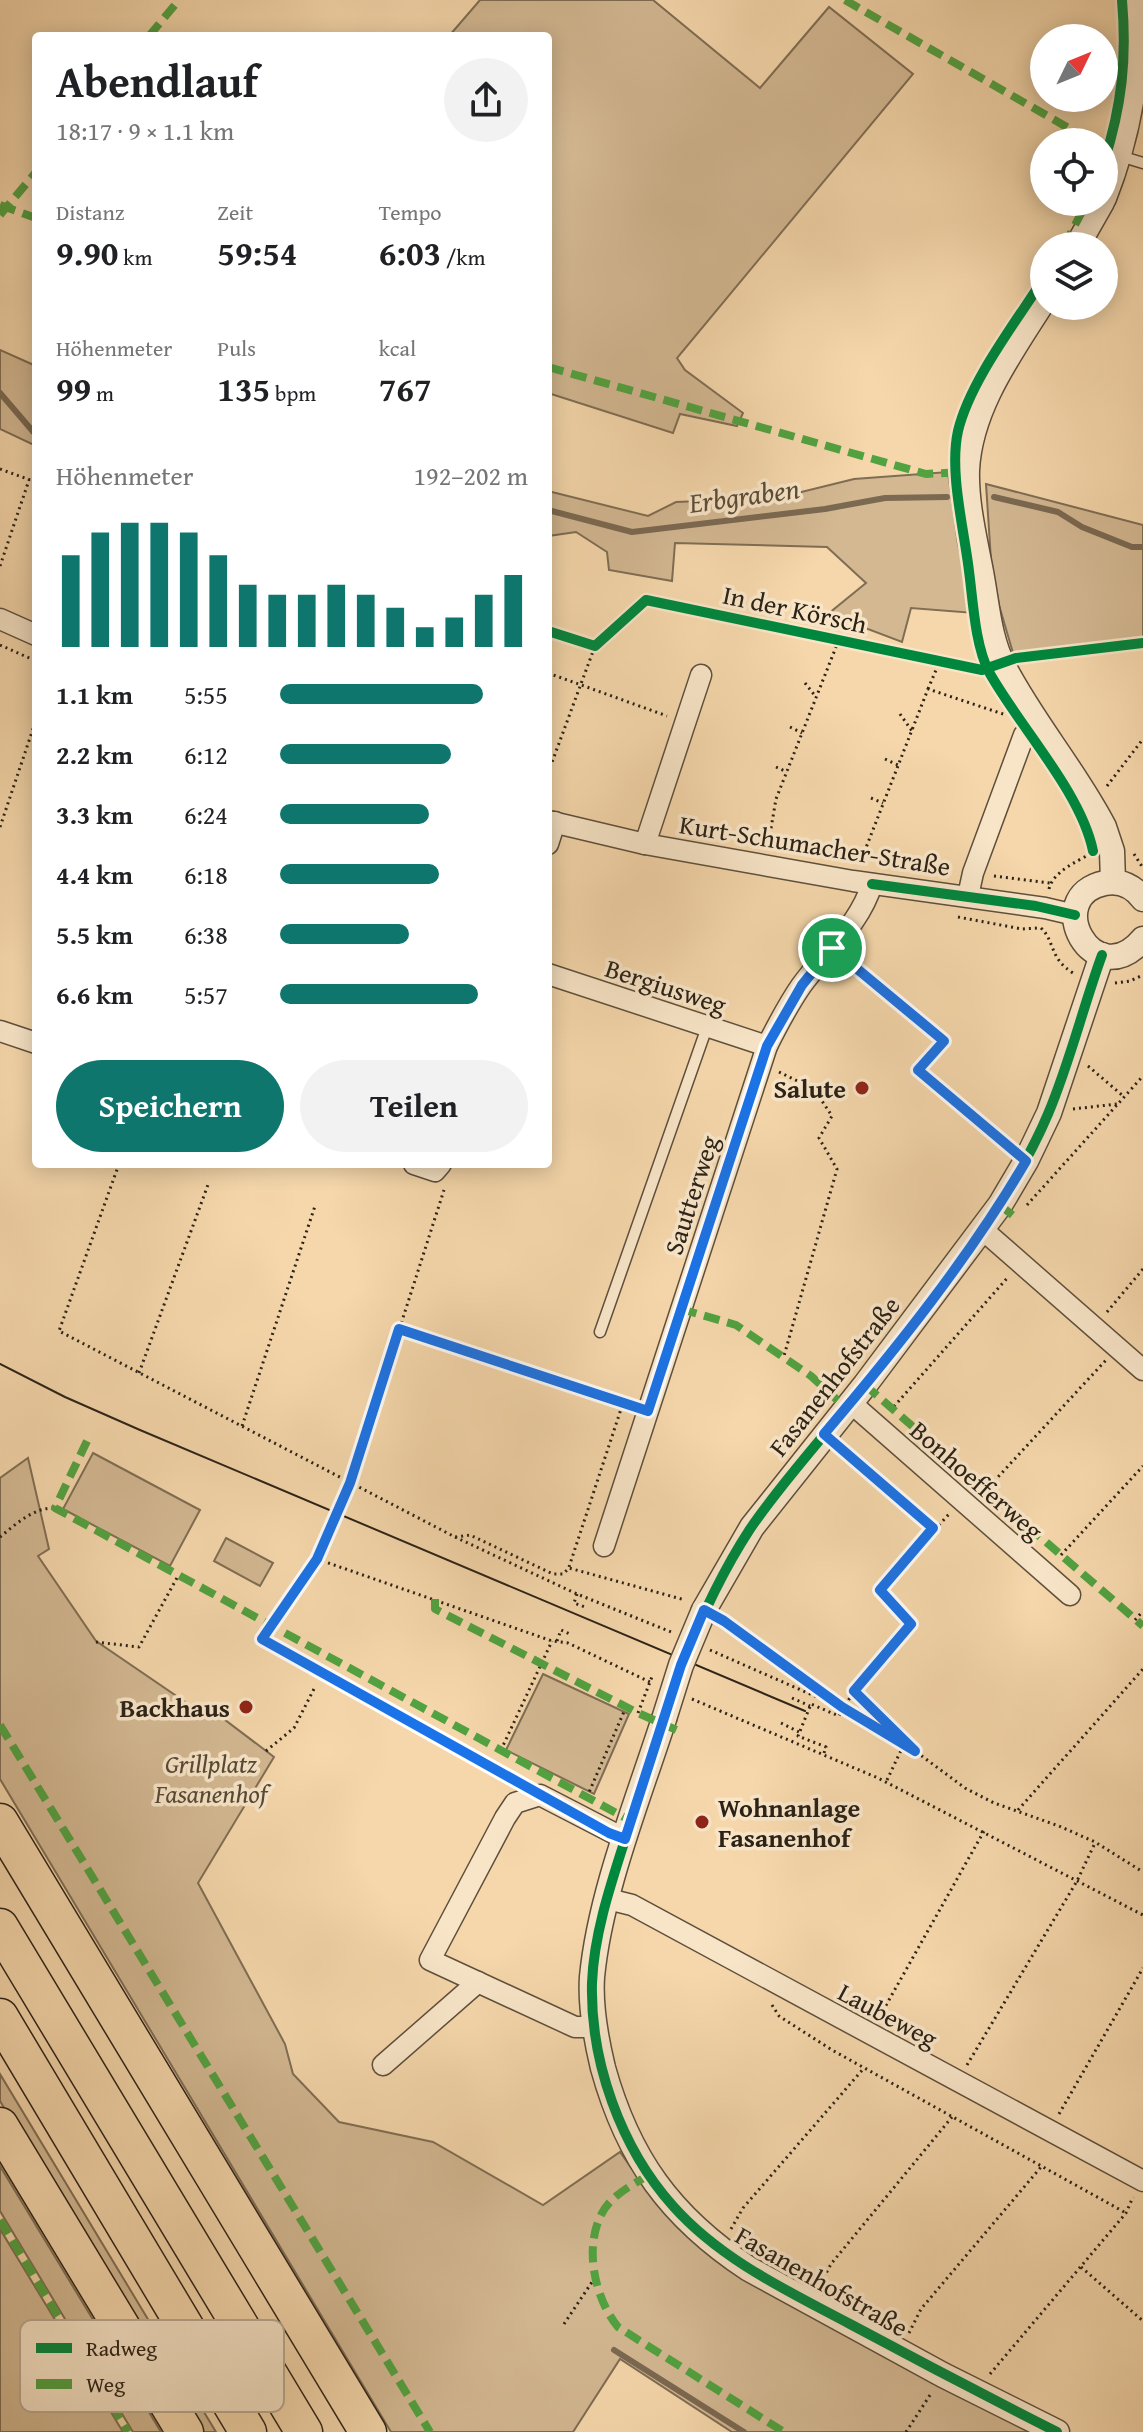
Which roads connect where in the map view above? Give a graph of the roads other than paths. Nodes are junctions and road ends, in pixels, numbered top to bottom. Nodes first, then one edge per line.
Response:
1 (1134, 0) edge
2 (1132, 160) edge
3 (1118, 179) edge
4 (1031, 320) edge
5 (0, 619) edge
6 (32, 633) edge
7 (701, 675) dead end
8 (1024, 735) dead end
9 (552, 822) edge
10 (645, 844) junction
11 (862, 882) junction
12 (1113, 882) junction
13 (968, 896) junction
14 (1143, 899) edge
15 (1075, 915) junction
16 (1143, 939) edge
17 (832, 948) junction
18 (1102, 955) junction
19 (552, 975) edge
20 (707, 1027) junction
21 (0, 1031) edge
22 (32, 1042) edge
23 (764, 1055) junction
24 (918, 1070) road end
25 (983, 1230) junction
26 (600, 1332) dead end
27 (1143, 1370) edge
28 (851, 1403) junction
29 (604, 1546) dead end
30 (1070, 1595) dead end
31 (271, 1626) road end
32 (540, 1795) junction
33 (0, 1822) edge
34 (625, 1839) junction
35 (608, 1899) junction
36 (0, 1927) edge
37 (478, 1982) junction
38 (0, 2017) edge
39 (595, 2027) junction
40 (383, 2065) dead end
41 (0, 2126) edge
42 (1143, 2181) edge
43 (117, 2320) edge
44 (181, 2320) edge
45 (237, 2320) edge
46 (284, 2399) edge
47 (173, 2412) edge
48 (236, 2412) edge
49 (185, 2432) edge
50 (248, 2432) edge
51 (304, 2432) edge
52 (368, 2432) edge
53 (1057, 2432) edge

1 - 2 street
2 - 3 street
4 - 12 street
5 - 6 street
7 - 10 street
8 - 13 street
9 - 10 street, Kurt-Schumacher-Straße
10 - 11 street, Kurt-Schumacher-Straße
11 - 13 street, Kurt-Schumacher-Straße
11 - 17 street, Sautterweg
12 - 14 street
12 - 15 street
13 - 15 street, Kurt-Schumacher-Straße
15 - 18 street
16 - 18 street
17 - 23 street, Sautterweg
17 - 24 lane
18 - 25 street, Fasanenhofstraße
19 - 20 street, Bergiusweg
20 - 23 street, Bergiusweg
20 - 26 lane
21 - 22 street
23 - 29 street, Sautterweg
25 - 27 street
25 - 28 street, Fasanenhofstraße
28 - 30 street, Bonhoefferweg
28 - 34 street, Fasanenhofstraße, bridge
31 - 32 lane
32 - 34 street
32 - 37 street
33 - 52 highway
34 - 35 street, Fasanenhofstraße
35 - 39 street, Fasanenhofstraße
35 - 42 street, Laubeweg
36 - 45 highway
37 - 39 street
37 - 40 street
38 - 44 highway
39 - 53 street, Fasanenhofstraße
41 - 43 highway
46 - 51 highway
47 - 49 highway
48 - 50 highway

